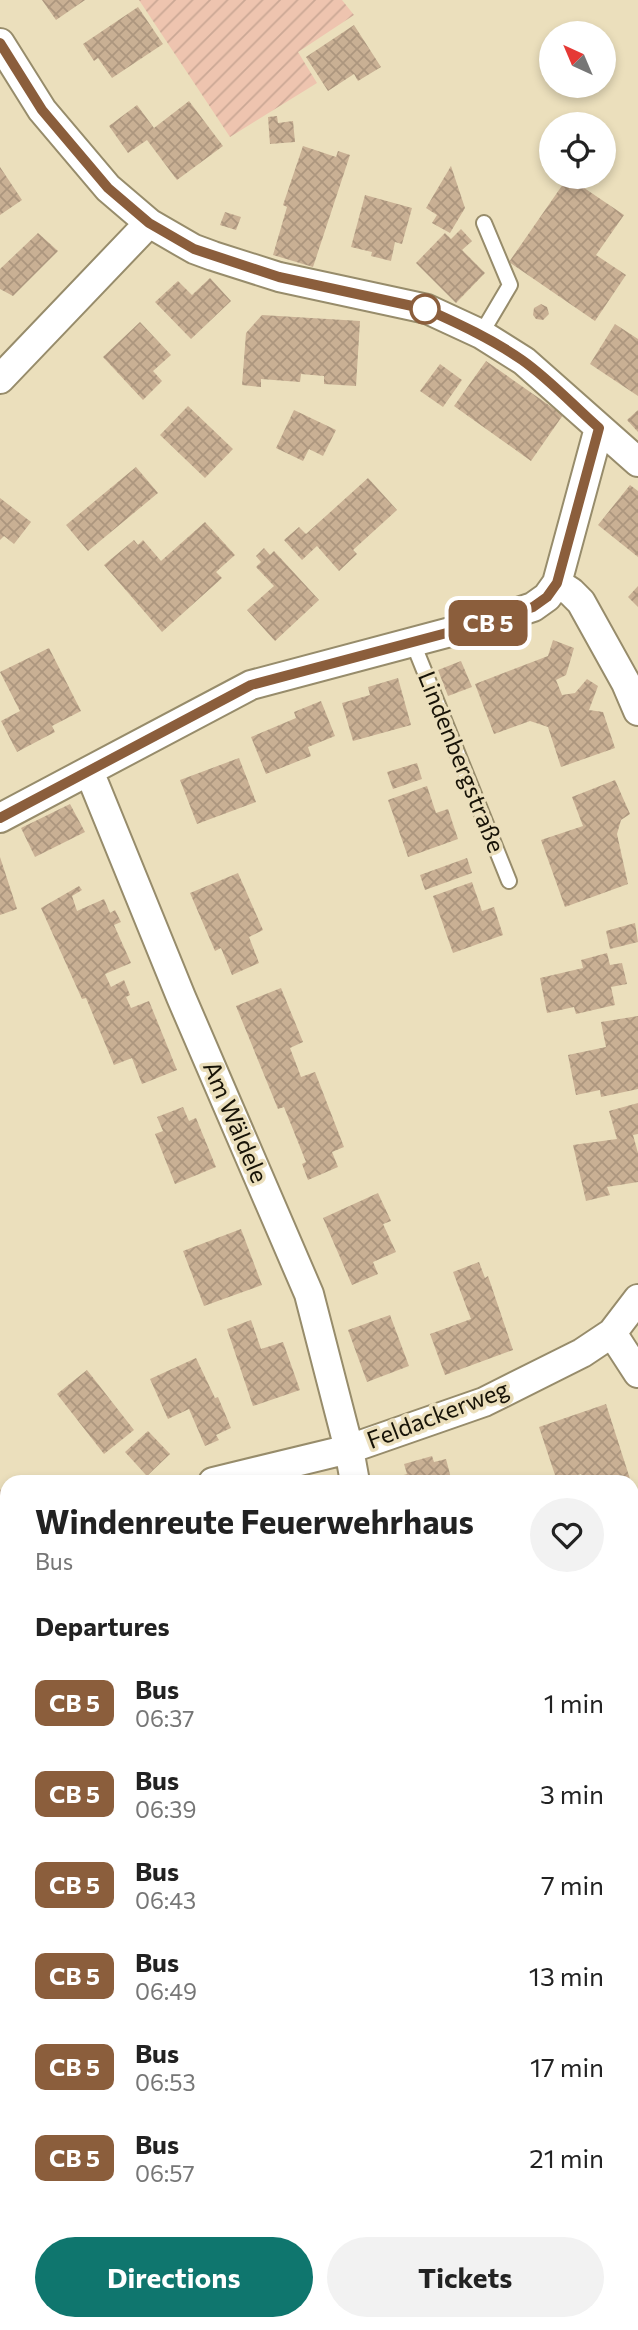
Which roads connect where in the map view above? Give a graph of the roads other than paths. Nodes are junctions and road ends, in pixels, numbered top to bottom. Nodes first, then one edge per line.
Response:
1 (0, 43) edge
2 (149, 223) junction
3 (484, 223) dead end
4 (481, 334) junction
5 (0, 379) edge
6 (599, 428) junction
7 (638, 462) edge
8 (557, 583) junction
9 (413, 643) junction
10 (638, 711) edge
11 (89, 771) junction
12 (0, 818) edge
13 (509, 881) dead end
14 (638, 1299) edge
15 (612, 1333) junction
16 (638, 1373) edge
17 (349, 1449) junction
18 (242, 1475) edge
19 (354, 1475) edge

1 - 2 street
2 - 4 street
2 - 5 street
3 - 4 lane
4 - 6 street
6 - 7 street
6 - 8 street
8 - 9 street, Lindenbergstraße
8 - 10 street
9 - 11 street, Lindenbergstraße
9 - 13 lane, Lindenbergstraße
11 - 12 street, Lindenbergstraße
11 - 17 street, Am Wäldele
14 - 15 street, Feldackerweg
15 - 16 street
15 - 17 street, Feldackerweg
17 - 18 street, Feldackerweg
17 - 19 street, Am Wäldele

